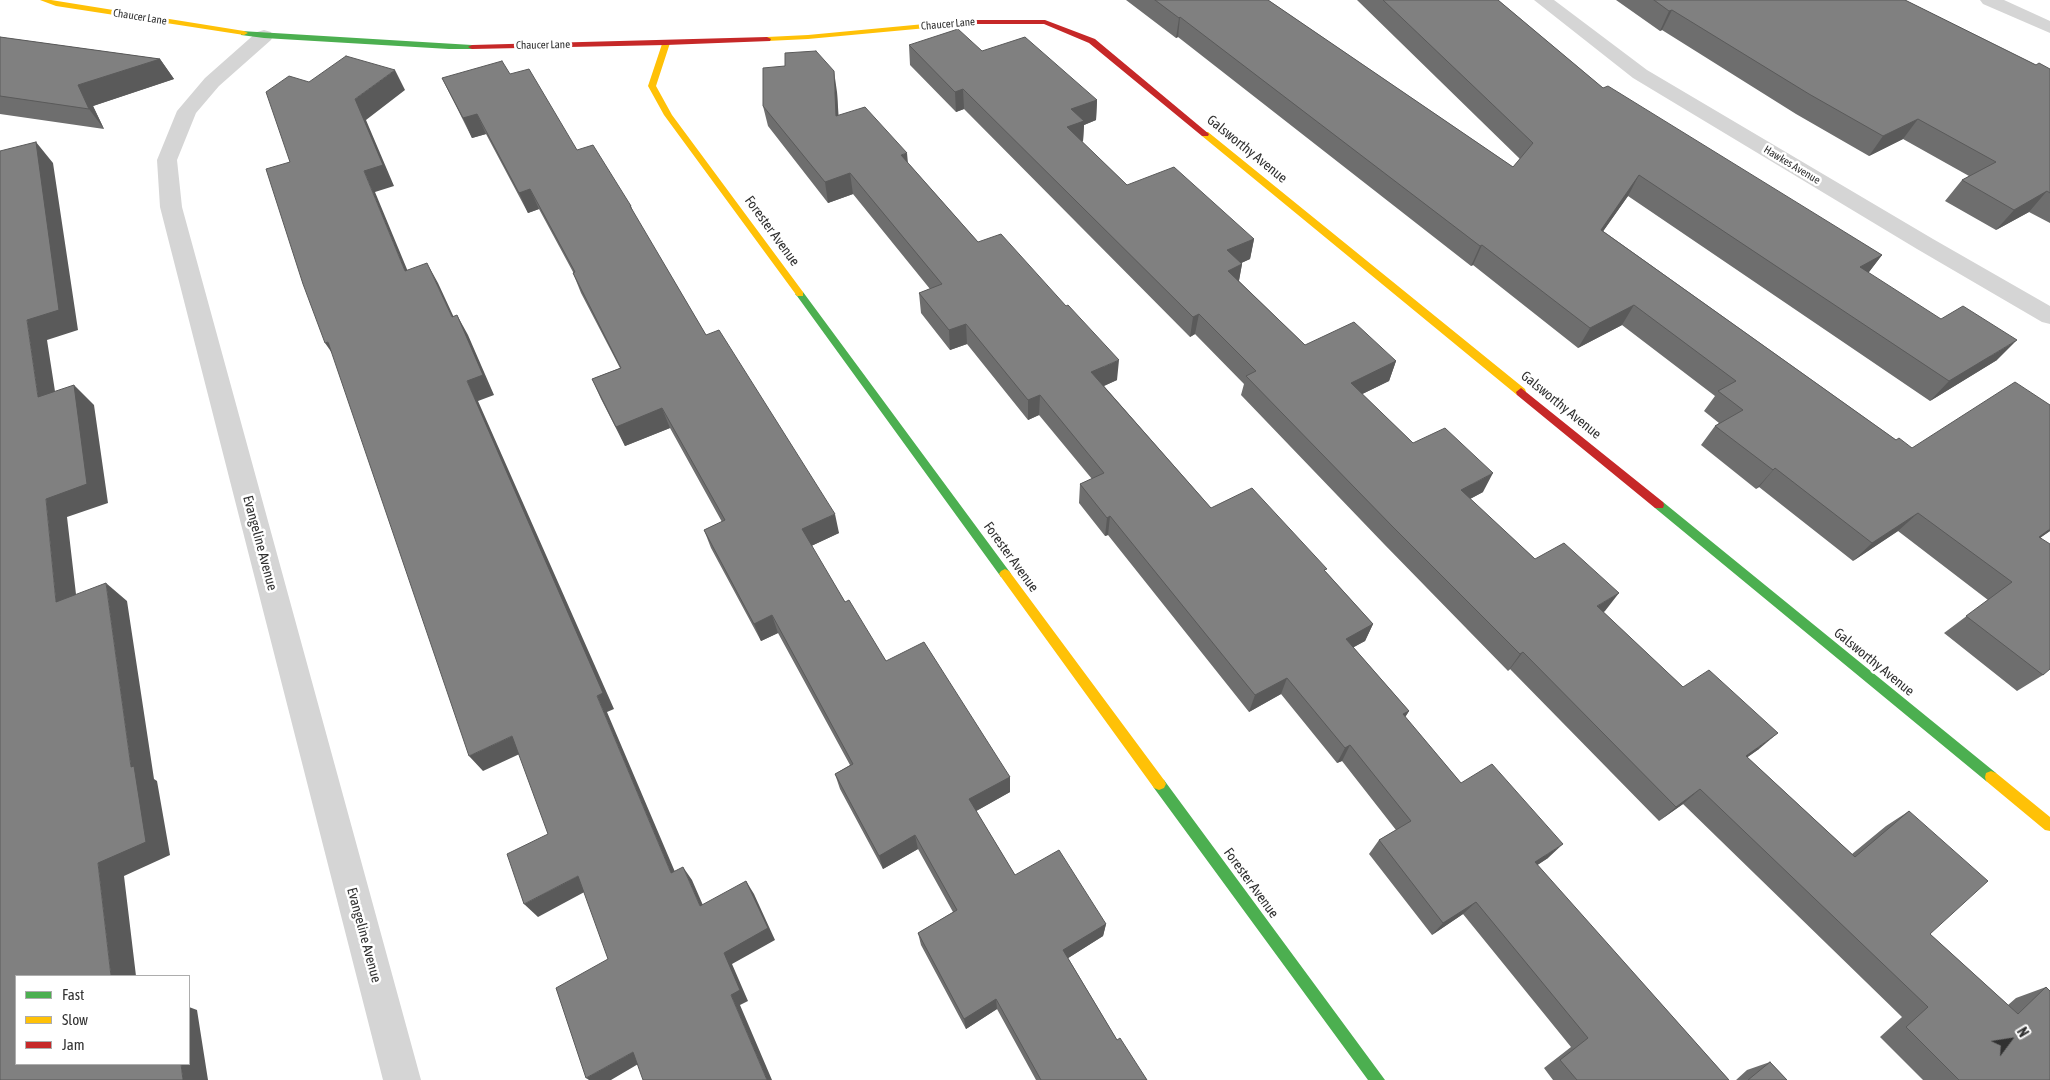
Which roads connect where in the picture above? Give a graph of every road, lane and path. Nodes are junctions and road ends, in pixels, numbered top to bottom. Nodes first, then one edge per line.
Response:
1 (44, 0) edge
2 (1543, 0) edge
3 (1988, 0) edge
4 (1045, 22) joint
5 (2050, 28) edge
6 (264, 36) junction
7 (666, 43) junction
8 (2050, 316) edge
9 (2050, 825) edge
10 (402, 1080) edge
11 (1377, 1080) edge

1 - 6 street, Chaucer Lane
2 - 8 street, Hawkes Avenue
3 - 5 street
4 - 7 street, Chaucer Lane
4 - 9 street, Galsworthy Avenue
6 - 7 street, Chaucer Lane
6 - 10 street, Evangeline Avenue
7 - 11 street, Forester Avenue

